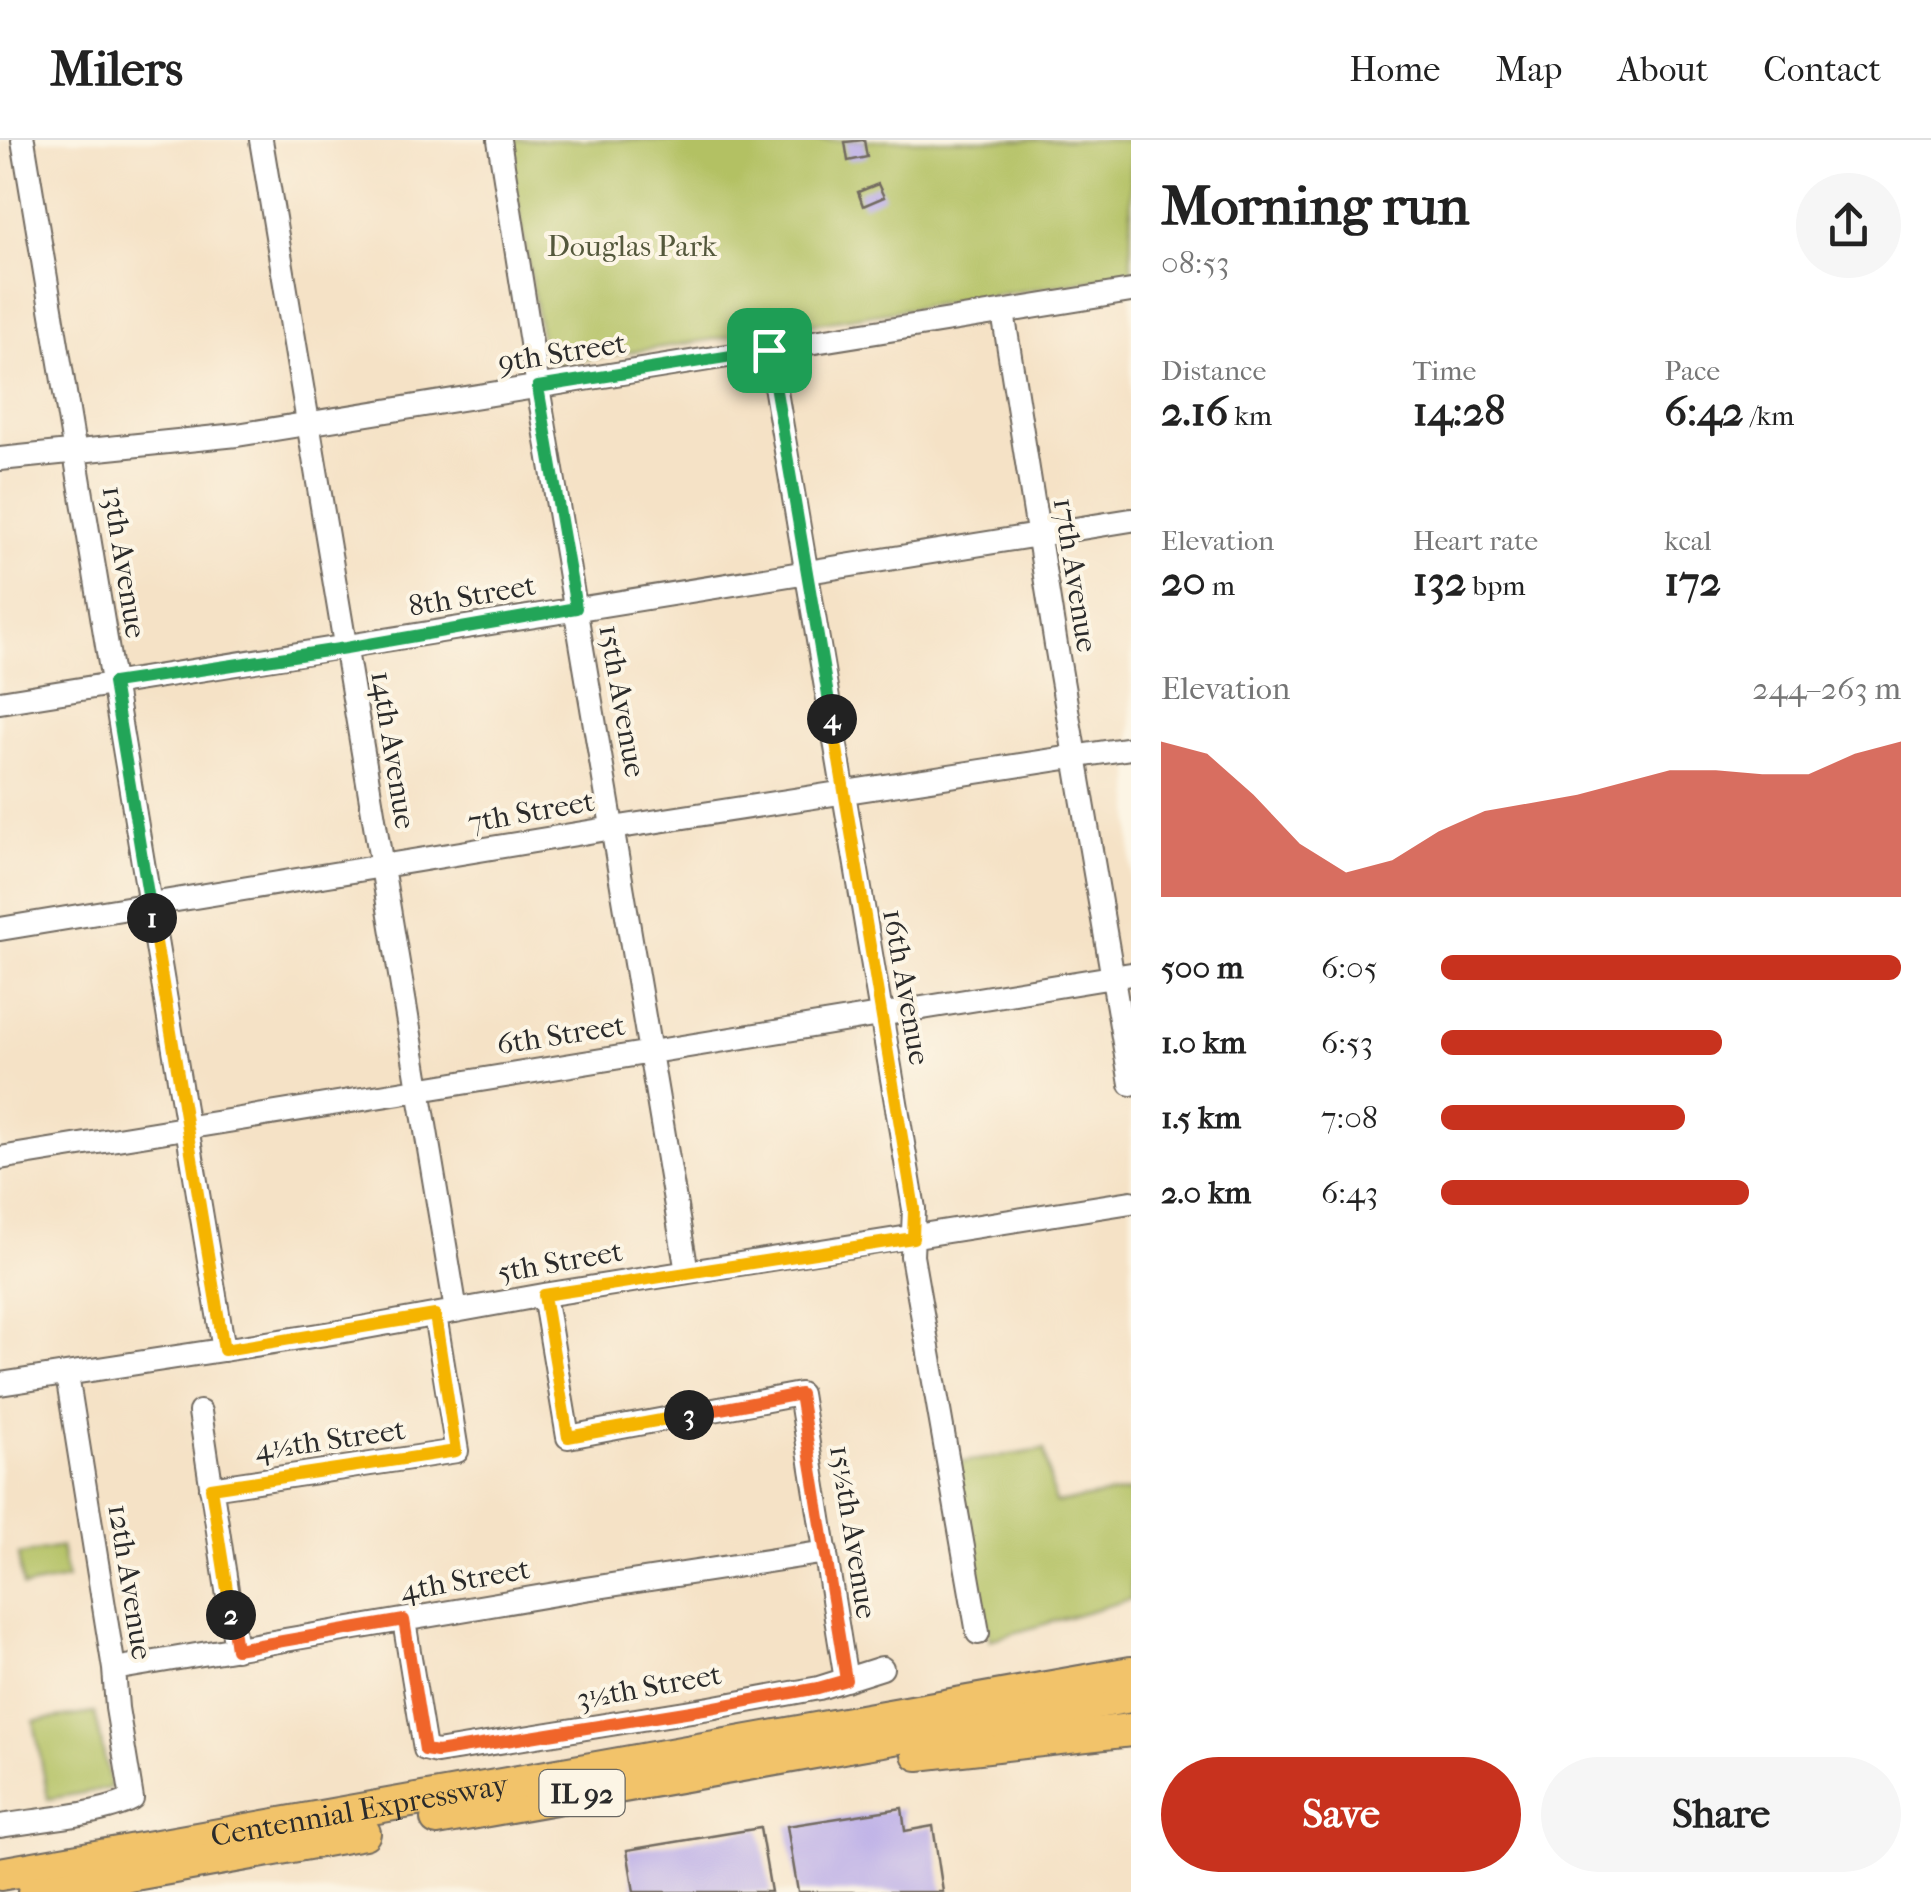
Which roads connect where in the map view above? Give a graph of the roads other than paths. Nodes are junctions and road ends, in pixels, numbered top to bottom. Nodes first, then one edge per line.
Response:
1 (23, 140) edge
2 (261, 140) edge
3 (499, 140) edge
4 (1131, 290) edge
5 (1003, 312) junction
6 (769, 350) junction
7 (538, 387) junction
8 (307, 424) junction
9 (75, 451) junction
10 (0, 459) edge
11 (1131, 520) edge
12 (1038, 535) junction
13 (807, 573) junction
14 (576, 608) junction
15 (346, 648) junction
16 (113, 683) junction
17 (0, 702) edge
18 (1131, 748) edge
19 (1076, 757) junction
20 (844, 794) junction
21 (613, 828) junction
22 (381, 867) junction
23 (150, 906) junction
24 (0, 929) edge
25 (1122, 975) edge
26 (880, 1016) junction
27 (649, 1051) junction
28 (1131, 1084) edge
29 (419, 1089) junction
30 (188, 1128) junction
31 (0, 1158) edge
32 (1131, 1202) edge
33 (913, 1238) junction
34 (686, 1272) junction
35 (544, 1295) junction
36 (446, 1313) junction
37 (224, 1350) junction
38 (67, 1374) junction
39 (0, 1384) edge
40 (200, 1412) dead end
41 (456, 1451) joint
42 (211, 1488) junction
43 (826, 1552) junction
44 (404, 1620) junction
45 (978, 1634) dead end
46 (236, 1649) junction
47 (1131, 1652) edge
48 (114, 1668) junction
49 (882, 1668) dead end
50 (1131, 1673) edge
51 (846, 1680) junction
52 (1131, 1696) edge
53 (900, 1713) junction
54 (1131, 1730) edge
55 (694, 1774) junction
56 (0, 1826) edge
57 (232, 1833) junction
58 (0, 1854) edge
59 (0, 1874) edge
60 (99, 1880) junction
61 (34, 1892) edge
62 (60, 1892) edge

1 - 9 street, 13th Avenue
2 - 8 street, 14th Avenue
3 - 7 street, 15th Avenue
4 - 5 street, 9th Street
5 - 6 street, 9th Street
5 - 12 street, 17th Avenue
6 - 7 street, 9th Street
6 - 13 street, 16th Avenue
7 - 8 street, 9th Street
7 - 14 street, 15th Avenue
8 - 9 street, 9th Street
8 - 15 street, 14th Avenue
9 - 10 street, 9th Street
9 - 16 street, 13th Avenue
11 - 12 street, 8th Street
12 - 13 street, 8th Street
12 - 19 street, 17th Avenue
13 - 14 street, 8th Street
13 - 20 street, 16th Avenue
14 - 15 street, 8th Street
14 - 21 street, 15th Avenue
15 - 16 street, 8th Street
15 - 22 street, 14th Avenue
16 - 17 street, 8th Street
16 - 23 street, 13th Avenue
18 - 19 street, 7th Street
19 - 20 street, 7th Street
19 - 25 street, 17th Avenue
20 - 21 street, 7th Street
20 - 26 street, 16th Avenue
21 - 22 street, 7th Street
21 - 27 street, 15th Avenue
22 - 23 street, 7th Street
22 - 29 street, 14th Avenue
23 - 24 street, 7th Street
23 - 30 street, 13th Avenue
25 - 26 street, 6th Street
25 - 28 street, 17th Avenue
26 - 27 street, 6th Street
26 - 33 street, 16th Avenue
27 - 29 street, 6th Street
27 - 34 street, 15th Avenue
29 - 30 street, 6th Street
29 - 36 street, 14th Avenue
30 - 31 street, 6th Street
30 - 37 street, 13th Avenue
32 - 33 street, 5th Street
33 - 34 street, 5th Street
33 - 45 street, 16th Avenue
34 - 35 street, 5th Street
35 - 36 street, 5th Street
35 - 43 street, 15½th Avenue
36 - 37 street, 5th Street
36 - 41 street, 14th Avenue
37 - 38 street, 5th Street
38 - 39 street, 5th Street
38 - 48 street, 12th Avenue
40 - 42 street
41 - 42 street, 4½th Street
42 - 46 street
43 - 44 street, 4th Street
43 - 51 street, 15½th Avenue
44 - 46 street, 4th Street
44 - 51 street, 3½th Street
46 - 48 street, 4th Street
47 - 53 highway
48 - 56 street, 12th Avenue
49 - 51 street, 3½th Street
50 - 53 highway, Centennial Expressway / IL 92
52 - 55 highway, Centennial Expressway / IL 92
53 - 57 highway, Centennial Expressway / IL 92
54 - 55 highway
55 - 60 highway, Centennial Expressway / IL 92
57 - 58 highway
57 - 59 highway, Centennial Expressway / IL 92
60 - 61 highway, Centennial Expressway / IL 92
60 - 62 highway

